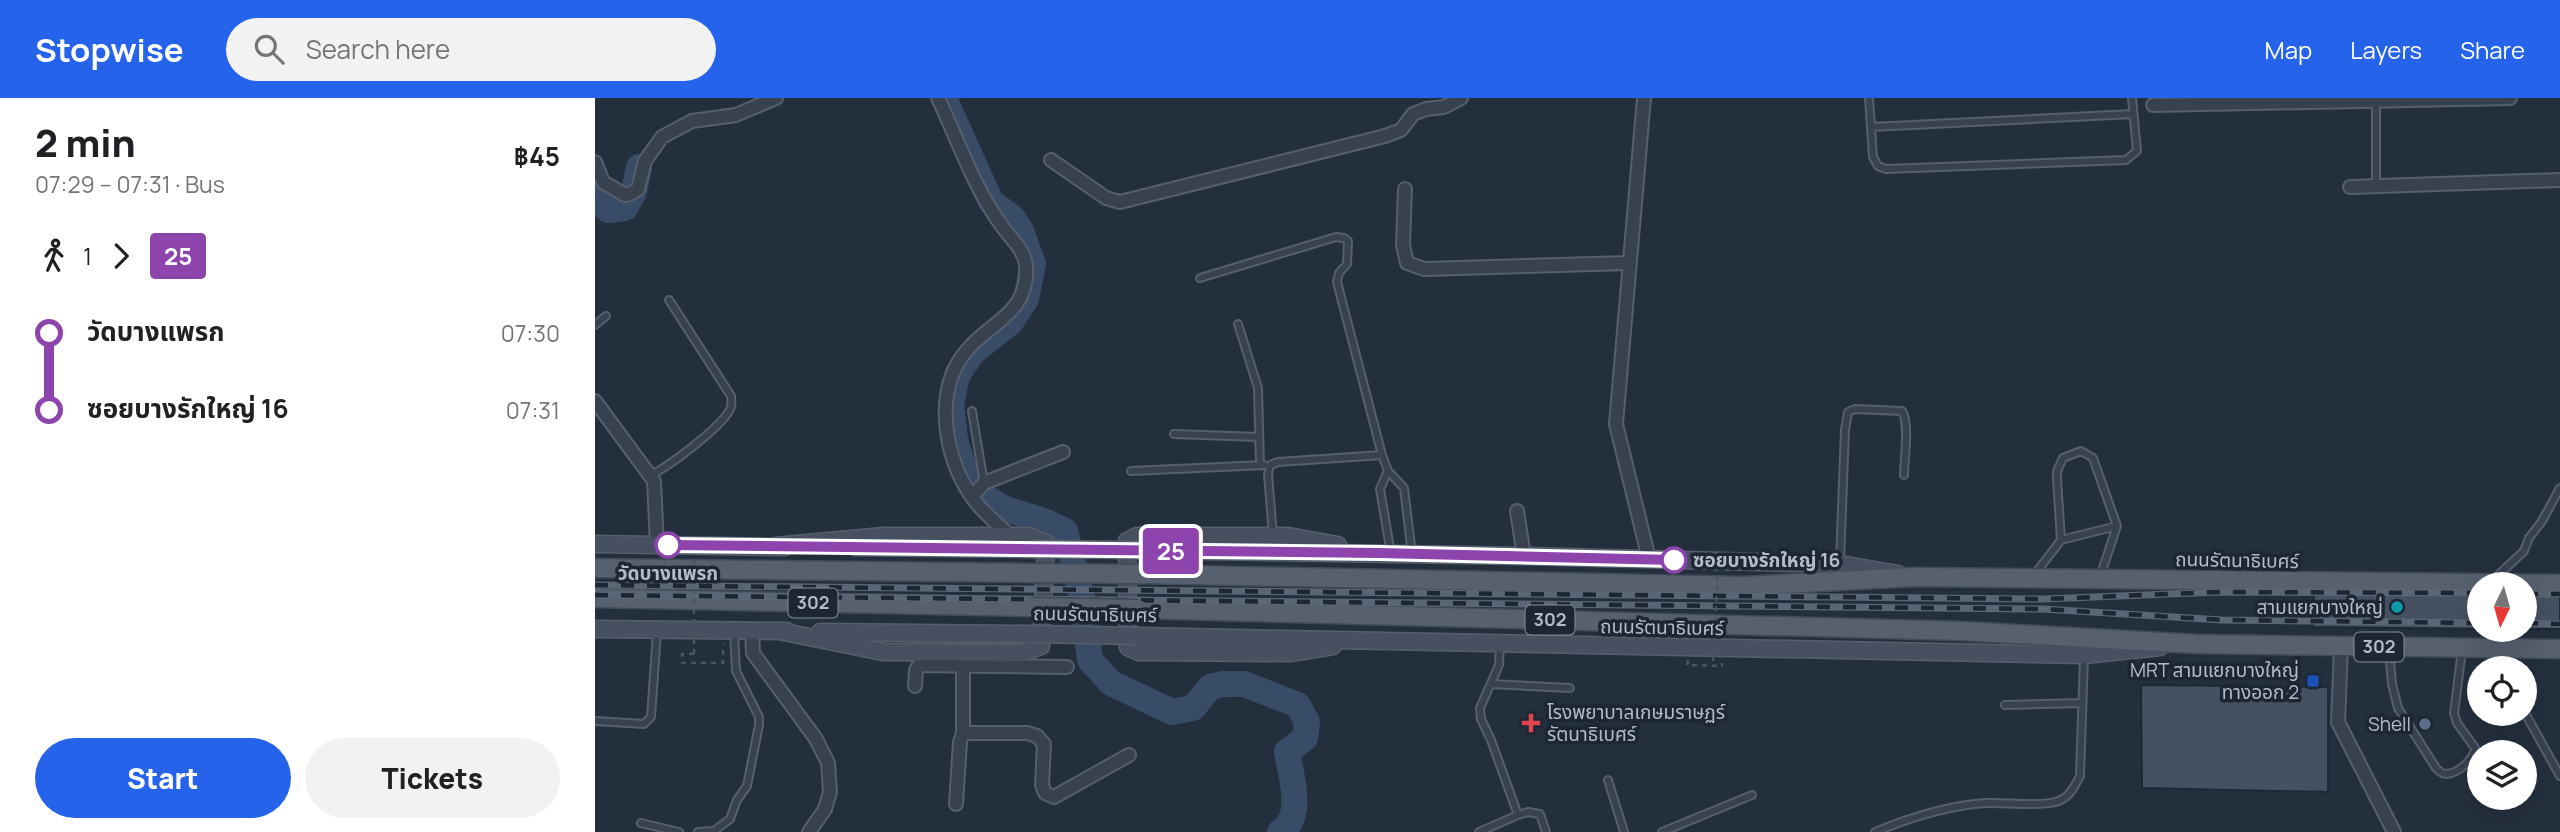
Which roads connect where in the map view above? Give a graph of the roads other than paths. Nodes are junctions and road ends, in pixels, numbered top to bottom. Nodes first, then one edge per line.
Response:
1 (776, 98) edge
2 (938, 98) edge
3 (1461, 98) edge
4 (1644, 98) edge
5 (1869, 98) edge
6 (2132, 98) edge
7 (2510, 98) edge
8 (2376, 99) edge
9 (2194, 102) edge
10 (2153, 105) dead end
11 (2133, 114) junction
12 (1871, 127) junction
13 (1051, 160) dead end
14 (595, 162) edge
15 (2560, 180) edge
16 (2350, 187) dead end
17 (2376, 187) junction
18 (1405, 189) dead end
19 (1628, 263) junction
20 (1200, 278) dead end
21 (669, 300) dead end
22 (606, 316) dead end
23 (1238, 324) dead end
24 (595, 325) edge
25 (595, 401) edge
26 (972, 411) dead end
27 (1174, 434) dead end
28 (1259, 437) junction
29 (1063, 452) dead end
30 (1382, 456) junction
31 (1260, 465) junction
32 (1270, 465) junction
33 (1131, 471) dead end
34 (1388, 471) junction
35 (651, 475) junction
36 (1904, 475) dead end
37 (2560, 488) edge
38 (978, 489) junction
39 (1517, 510) dead end
40 (2117, 526) junction
41 (1009, 535) junction
42 (1273, 536) junction
43 (2061, 540) junction
44 (595, 544) edge
45 (657, 545) junction
46 (775, 547) junction
47 (1385, 554) junction
48 (1412, 554) junction
49 (1524, 556) junction
50 (1649, 559) junction
51 (1840, 564) junction
52 (595, 568) edge
53 (2502, 572) edge
54 (1914, 577) junction
55 (2032, 578) junction
56 (2099, 579) junction
57 (2467, 584) edge
58 (2537, 584) edge
59 (2560, 584) edge
60 (595, 598) edge
61 (595, 629) edge
62 (657, 630) junction
63 (734, 631) junction
64 (753, 631) junction
65 (779, 631) junction
66 (1377, 639) junction
67 (2197, 643) junction
68 (1500, 644) junction
69 (2341, 647) junction
70 (2388, 647) junction
71 (2462, 648) junction
72 (2506, 648) junction
73 (2560, 649) edge
74 (2084, 655) junction
75 (2508, 656) edge
76 (963, 659) junction
77 (1067, 667) dead end
78 (1492, 684) junction
79 (915, 686) dead end
80 (1570, 688) dead end
81 (2082, 703) junction
82 (2005, 705) dead end
83 (595, 721) edge
84 (2532, 726) edge
85 (963, 733) junction
86 (1129, 755) dead end
87 (2560, 776) edge
88 (1608, 779) dead end
89 (1752, 794) dead end
90 (956, 804) dead end
91 (1518, 815) junction
92 (641, 823) dead end
93 (679, 832) edge
94 (698, 832) edge
95 (809, 832) edge
96 (1479, 832) edge
97 (1546, 832) edge
98 (1624, 832) edge
99 (1662, 832) edge
100 (1875, 832) edge
101 (2394, 832) edge

1 - 14 street
2 - 38 street
3 - 13 street
4 - 19 street
5 - 12 lane
6 - 11 lane
7 - 8 street
8 - 9 street
8 - 17 lane
9 - 10 street
11 - 12 lane
11 - 12 lane
15 - 17 street
16 - 17 street
18 - 19 street
19 - 50 street
20 - 30 lane
21 - 35 lane
22 - 24 lane
23 - 28 lane
25 - 35 street
26 - 38 lane
27 - 28 lane
28 - 31 lane
29 - 38 street
30 - 32 lane
30 - 34 lane
31 - 32 lane
31 - 33 lane
32 - 42 lane
34 - 47 lane
34 - 48 lane
35 - 45 street
36 - 51 lane
37 - 53 lane
38 - 41 street
39 - 49 street
40 - 43 lane
40 - 43 lane
40 - 56 lane
41 - 46 main road
41 - 76 main road
42 - 47 main road
42 - 66 main road
43 - 55 lane
44 - 45 main road, ถนนรัตนาธิเบศร์ / 302
45 - 46 main road, ถนนรัตนาธิเบศร์ / 302
46 - 47 main road, ถนนรัตนาธิเบศร์ / 302, bridge
47 - 48 main road, ถนนรัตนาธิเบศร์ / 302
48 - 49 main road, ถนนรัตนาธิเบศร์ / 302
49 - 50 main road, ถนนรัตนาธิเบศร์ / 302
50 - 51 main road, ถนนรัตนาธิเบศร์ / 302
51 - 54 main road, ถนนรัตนาธิเบศร์ / 302
52 - 54 main road, ถนนรัตนาธิเบศร์ / 302, bridge
54 - 55 main road, ถนนรัตนาธิเบศร์ / 302
55 - 56 main road, ถนนรัตนาธิเบศร์ / 302
56 - 57 main road, ถนนรัตนาธิเบศร์ / 302
58 - 59 main road, ถนนรัตนาธิเบศร์ / 302
60 - 67 main road, ถนนรัตนาธิเบศร์ / 302, bridge
61 - 62 main road, ถนนรัตนาธิเบศร์ / 302
62 - 63 main road, ถนนรัตนาธิเบศร์ / 302
62 - 83 lane
63 - 64 main road, ถนนรัตนาธิเบศร์ / 302
63 - 94 lane
64 - 65 main road, ถนนรัตนาธิเบศร์ / 302
64 - 95 street
65 - 66 main road, ถนนรัตนาธิเบศร์ / 302, bridge
65 - 76 main road
66 - 68 main road, ถนนรัตนาธิเบศร์ / 302
67 - 69 main road, ถนนรัตนาธิเบศร์ / 302
67 - 74 main road, ถนนรัตนาธิเบศร์ / 302
68 - 74 main road, ถนนรัตนาธิเบศร์ / 302
68 - 78 lane
69 - 70 main road, ถนนรัตนาธิเบศร์ / 302
69 - 101 street
70 - 71 main road, ถนนรัตนาธิเบศร์ / 302
70 - 71 lane
71 - 72 main road, ถนนรัตนาธิเบศร์ / 302
72 - 73 main road, ถนนรัตนาธิเบศร์ / 302
72 - 75 lane
74 - 81 lane
76 - 77 street
76 - 79 street
76 - 85 street
78 - 80 lane
78 - 91 lane
81 - 82 lane
81 - 100 lane
84 - 87 lane
85 - 86 street
85 - 90 street
88 - 98 lane
89 - 99 lane
91 - 96 lane
91 - 97 lane
92 - 93 lane

